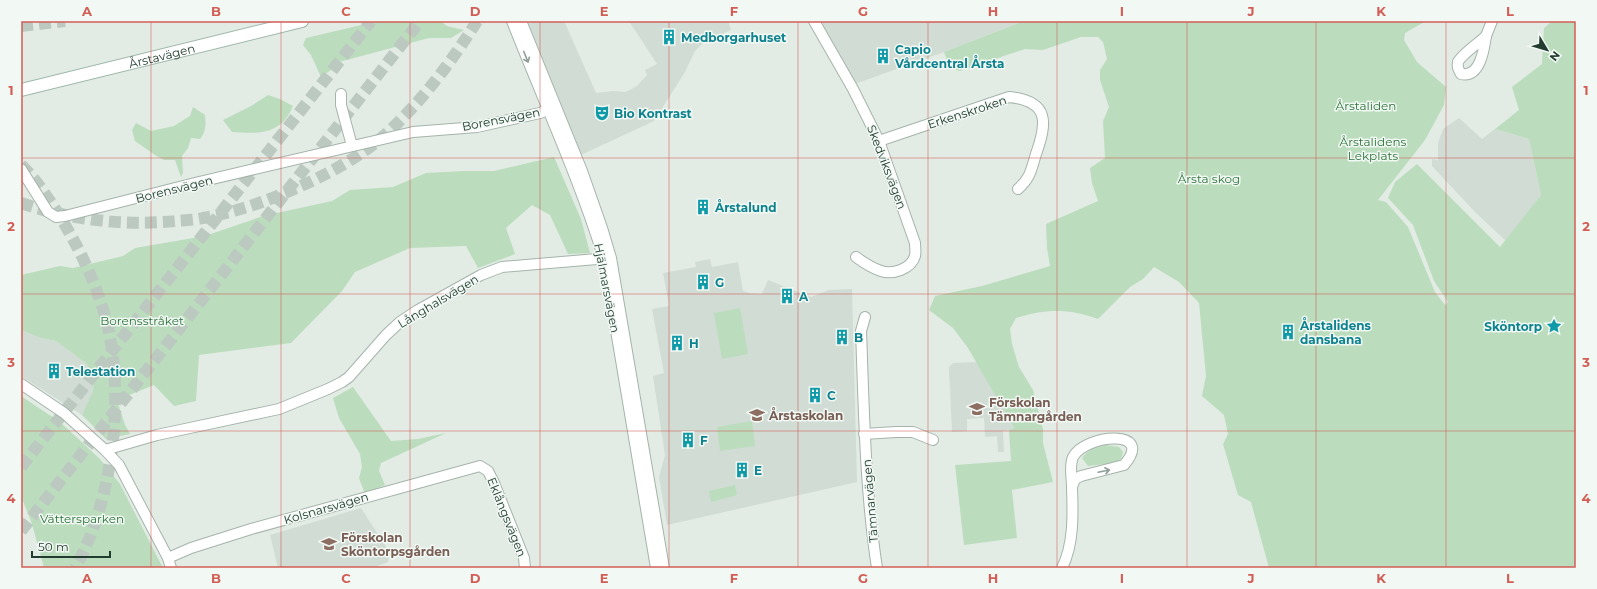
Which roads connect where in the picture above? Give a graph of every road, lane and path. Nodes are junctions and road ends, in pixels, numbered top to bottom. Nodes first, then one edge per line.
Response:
1 (302, 21) edge
2 (512, 21) edge
3 (521, 21) edge
4 (814, 21) edge
5 (1492, 21) edge
6 (1486, 36) dead end
7 (21, 90) edge
8 (341, 94) dead end
9 (551, 109) junction
10 (879, 141) junction
11 (352, 146) junction
12 (21, 169) edge
13 (1018, 189) dead end
14 (856, 257) dead end
15 (607, 258) junction
16 (865, 317) dead end
17 (21, 384) edge
18 (864, 434) junction
19 (933, 440) dead end
20 (105, 450) junction
21 (485, 468) joint
22 (1072, 488) junction
23 (168, 558) junction
24 (171, 568) edge
25 (525, 568) edge
26 (656, 568) edge
27 (664, 568) edge
28 (877, 568) edge
29 (1062, 568) edge

1 - 7 street, Årstavägen
2 -> 9 street, Hjälmarsvägen
3 - 9 street, Hjälmarsvägen
4 - 10 street, Skedviksvägen
5 - 6 street
8 - 11 street
9 - 11 street, Borensvägen
9 - 15 street, Hjälmarsvägen
10 - 13 street, Erkenskroken
10 - 14 street, Skedviksvägen
11 - 12 street, Borensvägen
15 - 20 street, Långhalsvägen
15 - 26 street, Hjälmarsvägen
15 - 27 street, Hjälmarsvägen
16 - 18 street, Tämnarvägen
17 - 20 street
18 - 19 street
18 - 28 street, Tämnarvägen
20 - 23 street
21 - 23 street, Kolsnarsvägen
21 - 25 street, Eklångsvägen
22 -> 22 street
22 - 29 street
23 - 24 street

